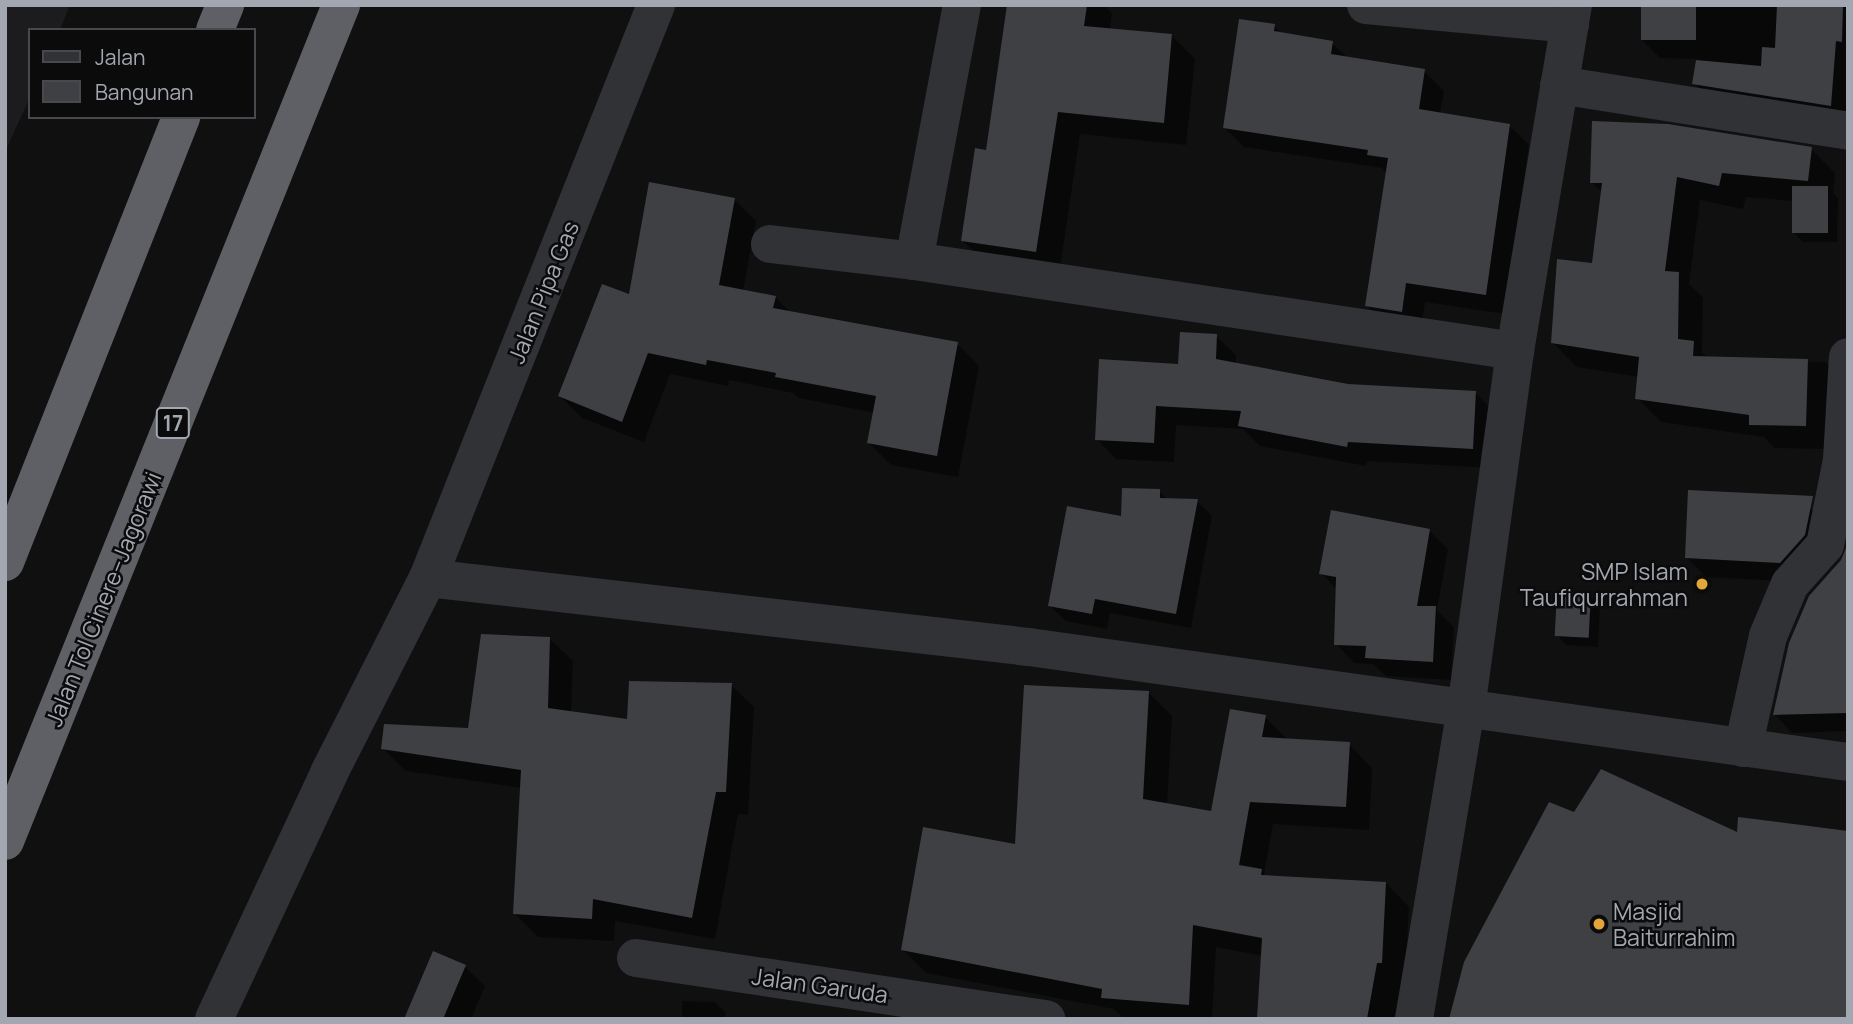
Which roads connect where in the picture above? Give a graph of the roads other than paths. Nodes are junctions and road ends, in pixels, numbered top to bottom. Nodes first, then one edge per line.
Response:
1 (225, 5) edge
2 (341, 5) edge
3 (656, 5) edge
4 (962, 5) edge
5 (1366, 5) edge
6 (1571, 15) edge
7 (216, 28) edge
8 (1559, 85) junction
9 (180, 119) edge
10 (1848, 131) edge
11 (770, 244) dead end
12 (914, 261) junction
13 (1516, 351) junction
14 (1848, 356) edge
15 (1846, 411) edge
16 (5, 562) edge
17 (428, 578) junction
18 (1466, 709) junction
19 (1743, 748) junction
20 (1848, 762) edge
21 (5, 841) edge
22 (636, 958) dead end
23 (214, 1019) edge
24 (1046, 1019) edge
25 (1414, 1019) edge

1 - 7 highway
2 - 21 highway, Jalan Tol Cinere–Jagorawi / 17
3 - 17 street, Jalan Pipa Gas
4 - 12 street
5 - 6 street
6 - 8 street
8 - 10 street
8 - 13 street
9 - 16 highway
11 - 12 street
12 - 13 street
13 - 18 street
14 - 15 street
15 - 19 street
17 - 18 street
17 - 23 street, Jalan Pipa Gas
18 - 19 street
18 - 25 street
19 - 20 street
22 - 24 street, Jalan Garuda

